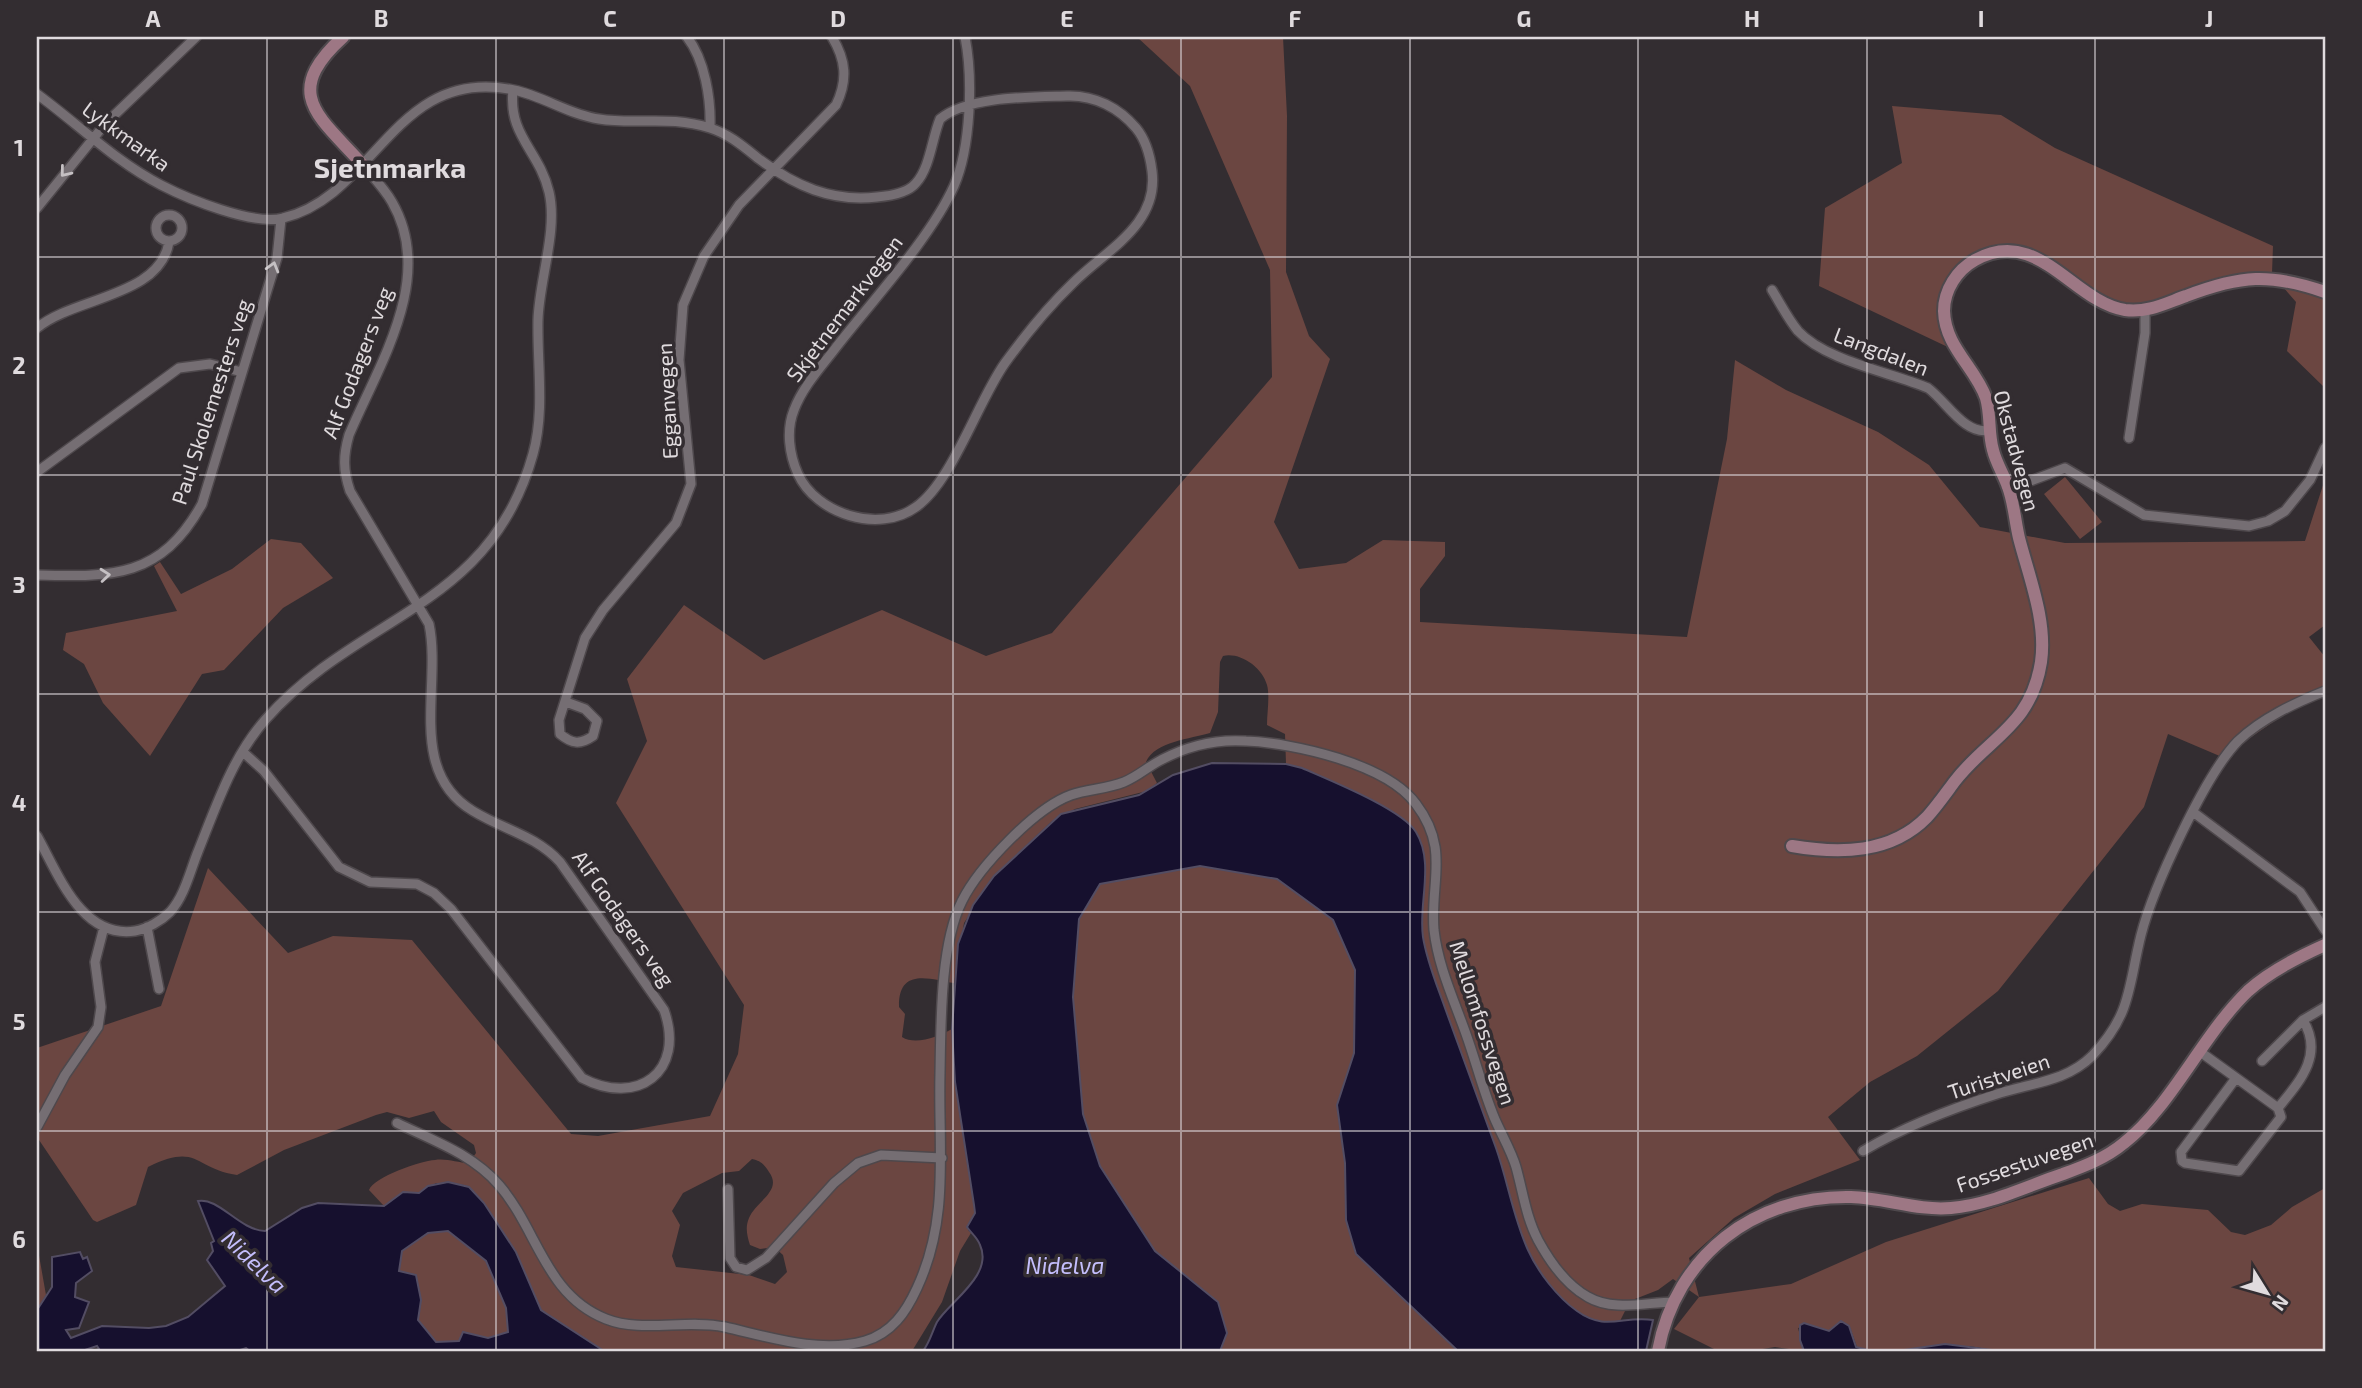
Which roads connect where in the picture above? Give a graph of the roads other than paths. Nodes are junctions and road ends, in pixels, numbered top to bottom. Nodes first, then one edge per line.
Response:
1 (196, 37) edge
2 (343, 37) edge
3 (687, 37) edge
4 (832, 37) edge
5 (965, 37) edge
6 (513, 90) junction
7 (37, 94) edge
8 (967, 106) junction
9 (710, 128) junction
10 (93, 137) junction
11 (362, 164) junction
12 (773, 169) junction
13 (37, 208) edge
14 (281, 219) junction
15 (169, 242) dead end
16 (1772, 290) dead end
17 (2325, 292) edge
18 (2145, 311) junction
19 (37, 328) edge
20 (242, 372) junction
21 (1990, 430) junction
22 (2129, 438) dead end
23 (2325, 448) edge
24 (37, 472) edge
25 (2009, 489) junction
26 (37, 575) edge
27 (419, 606) junction
28 (2325, 691) edge
29 (566, 702) junction
30 (243, 752) junction
31 (2193, 812) junction
32 (37, 836) edge
33 (1792, 846) dead end
34 (104, 927) junction
35 (147, 927) junction
36 (2325, 930) edge
37 (2325, 945) edge
38 (159, 989) dead end
39 (2325, 1007) edge
40 (2303, 1020) junction
41 (2199, 1051) junction
42 (2262, 1061) dead end
43 (2236, 1078) junction
44 (2278, 1108) junction
45 (397, 1123) dead end
46 (37, 1127) edge
47 (1863, 1151) dead end
48 (942, 1157) junction
49 (728, 1189) dead end
50 (1674, 1301) junction
51 (1658, 1351) edge

1 - 10 street
2 - 11 street, Alf Godagers veg
3 - 9 street
4 - 12 street, Egganvegen
5 - 8 street, Skjetnemarkvegen
6 - 9 street
6 - 11 street
6 - 27 street
7 - 10 street, Lykkmarka
8 - 8 street, Skjetnemarkvegen
8 - 12 street
9 - 12 street
10 -> 13 street
10 - 14 street, Lykkmarka
11 - 14 street
11 - 27 street, Alf Godagers veg
12 - 29 street, Egganvegen
20 -> 14 street, Paul Skolemesters veg
15 - 19 street
16 - 21 street, Langdalen
17 - 18 street
18 - 21 street, Okstadvegen
18 - 22 street
20 - 24 street
26 -> 20 street, Paul Skolemesters veg
21 - 25 street, Okstadvegen
23 - 25 street
25 - 33 street, Okstadvegen
27 - 30 street
27 - 30 street, Alf Godagers veg
28 - 31 street, Turistveien
29 - 29 street, Egganvegen
30 - 35 street
31 - 36 street
31 - 47 street, Turistveien
32 - 34 street
34 - 35 street
34 - 46 street
35 - 38 street
37 - 41 street, Fossestuvegen
39 - 40 street
40 - 42 street
40 - 44 street
41 - 43 street
41 - 50 street, Fossestuvegen
43 - 44 street
43 - 44 street
45 - 48 street, Mellomfossvegen
48 - 49 street
48 - 50 street, Mellomfossvegen
50 - 51 street, Fossestuvegen

